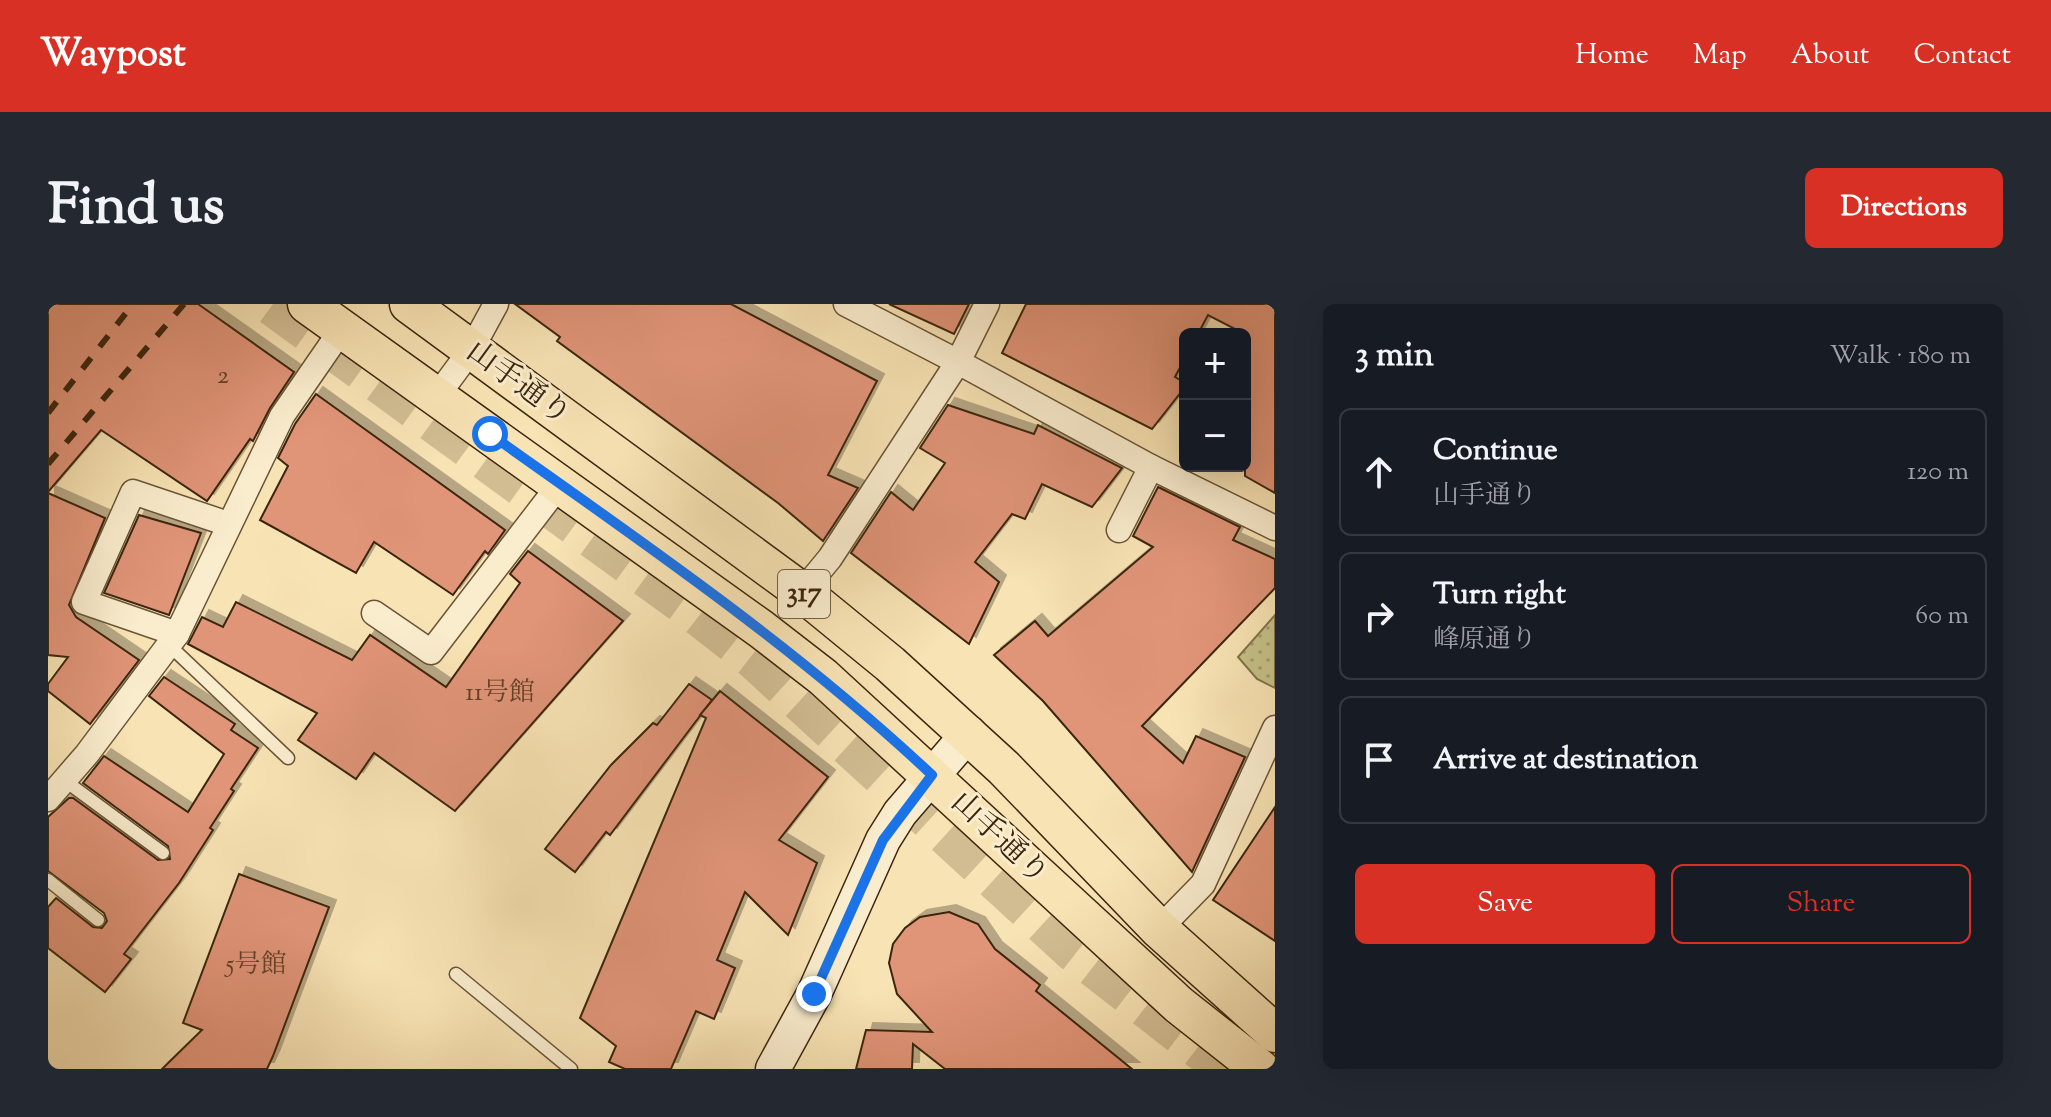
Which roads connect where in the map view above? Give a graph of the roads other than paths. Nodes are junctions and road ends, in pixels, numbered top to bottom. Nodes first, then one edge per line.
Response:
1 (307, 304) edge
2 (409, 304) edge
3 (496, 304) edge
4 (846, 304) edge
5 (987, 304) edge
6 (342, 329) junction
7 (471, 350) junction
8 (958, 362) junction
9 (437, 396) junction
10 (1151, 467) junction
11 (560, 484) junction
12 (228, 524) junction
13 (1275, 528) edge
14 (1119, 530) dead end
15 (802, 592) junction
16 (374, 613) dead end
17 (173, 639) junction
18 (1275, 728) edge
19 (969, 733) junction
20 (288, 758) dead end
21 (932, 775) junction
22 (64, 780) junction
23 (48, 799) edge
24 (163, 853) dead end
25 (48, 880) edge
26 (98, 920) dead end
27 (1159, 929) junction
28 (456, 974) dead end
29 (1275, 1033) edge
30 (1255, 1068) edge
31 (571, 1069) edge
32 (773, 1069) edge

1 - 6 main road, 山手通り / 317
2 - 7 main road, 山手通り / 317
3 - 7 street
4 - 8 street
5 - 8 street
6 - 9 main road, 山手通り / 317
6 - 12 street
7 - 9 street
7 - 15 main road, 山手通り / 317
8 - 10 street
8 - 15 street
9 - 11 main road, 山手通り / 317
10 - 13 street
10 - 14 street
11 - 16 street
11 - 21 main road, 山手通り / 317
12 - 17 street
12 - 17 street
15 - 19 main road, 山手通り / 317
17 - 20 lane
17 - 22 street
18 - 27 street
19 - 21 street
19 - 27 main road, 山手通り / 317
21 - 30 main road, 山手通り / 317
21 - 32 street
22 - 23 street
22 - 24 lane
25 - 26 lane
27 - 29 main road, 山手通り / 317
28 - 31 lane

